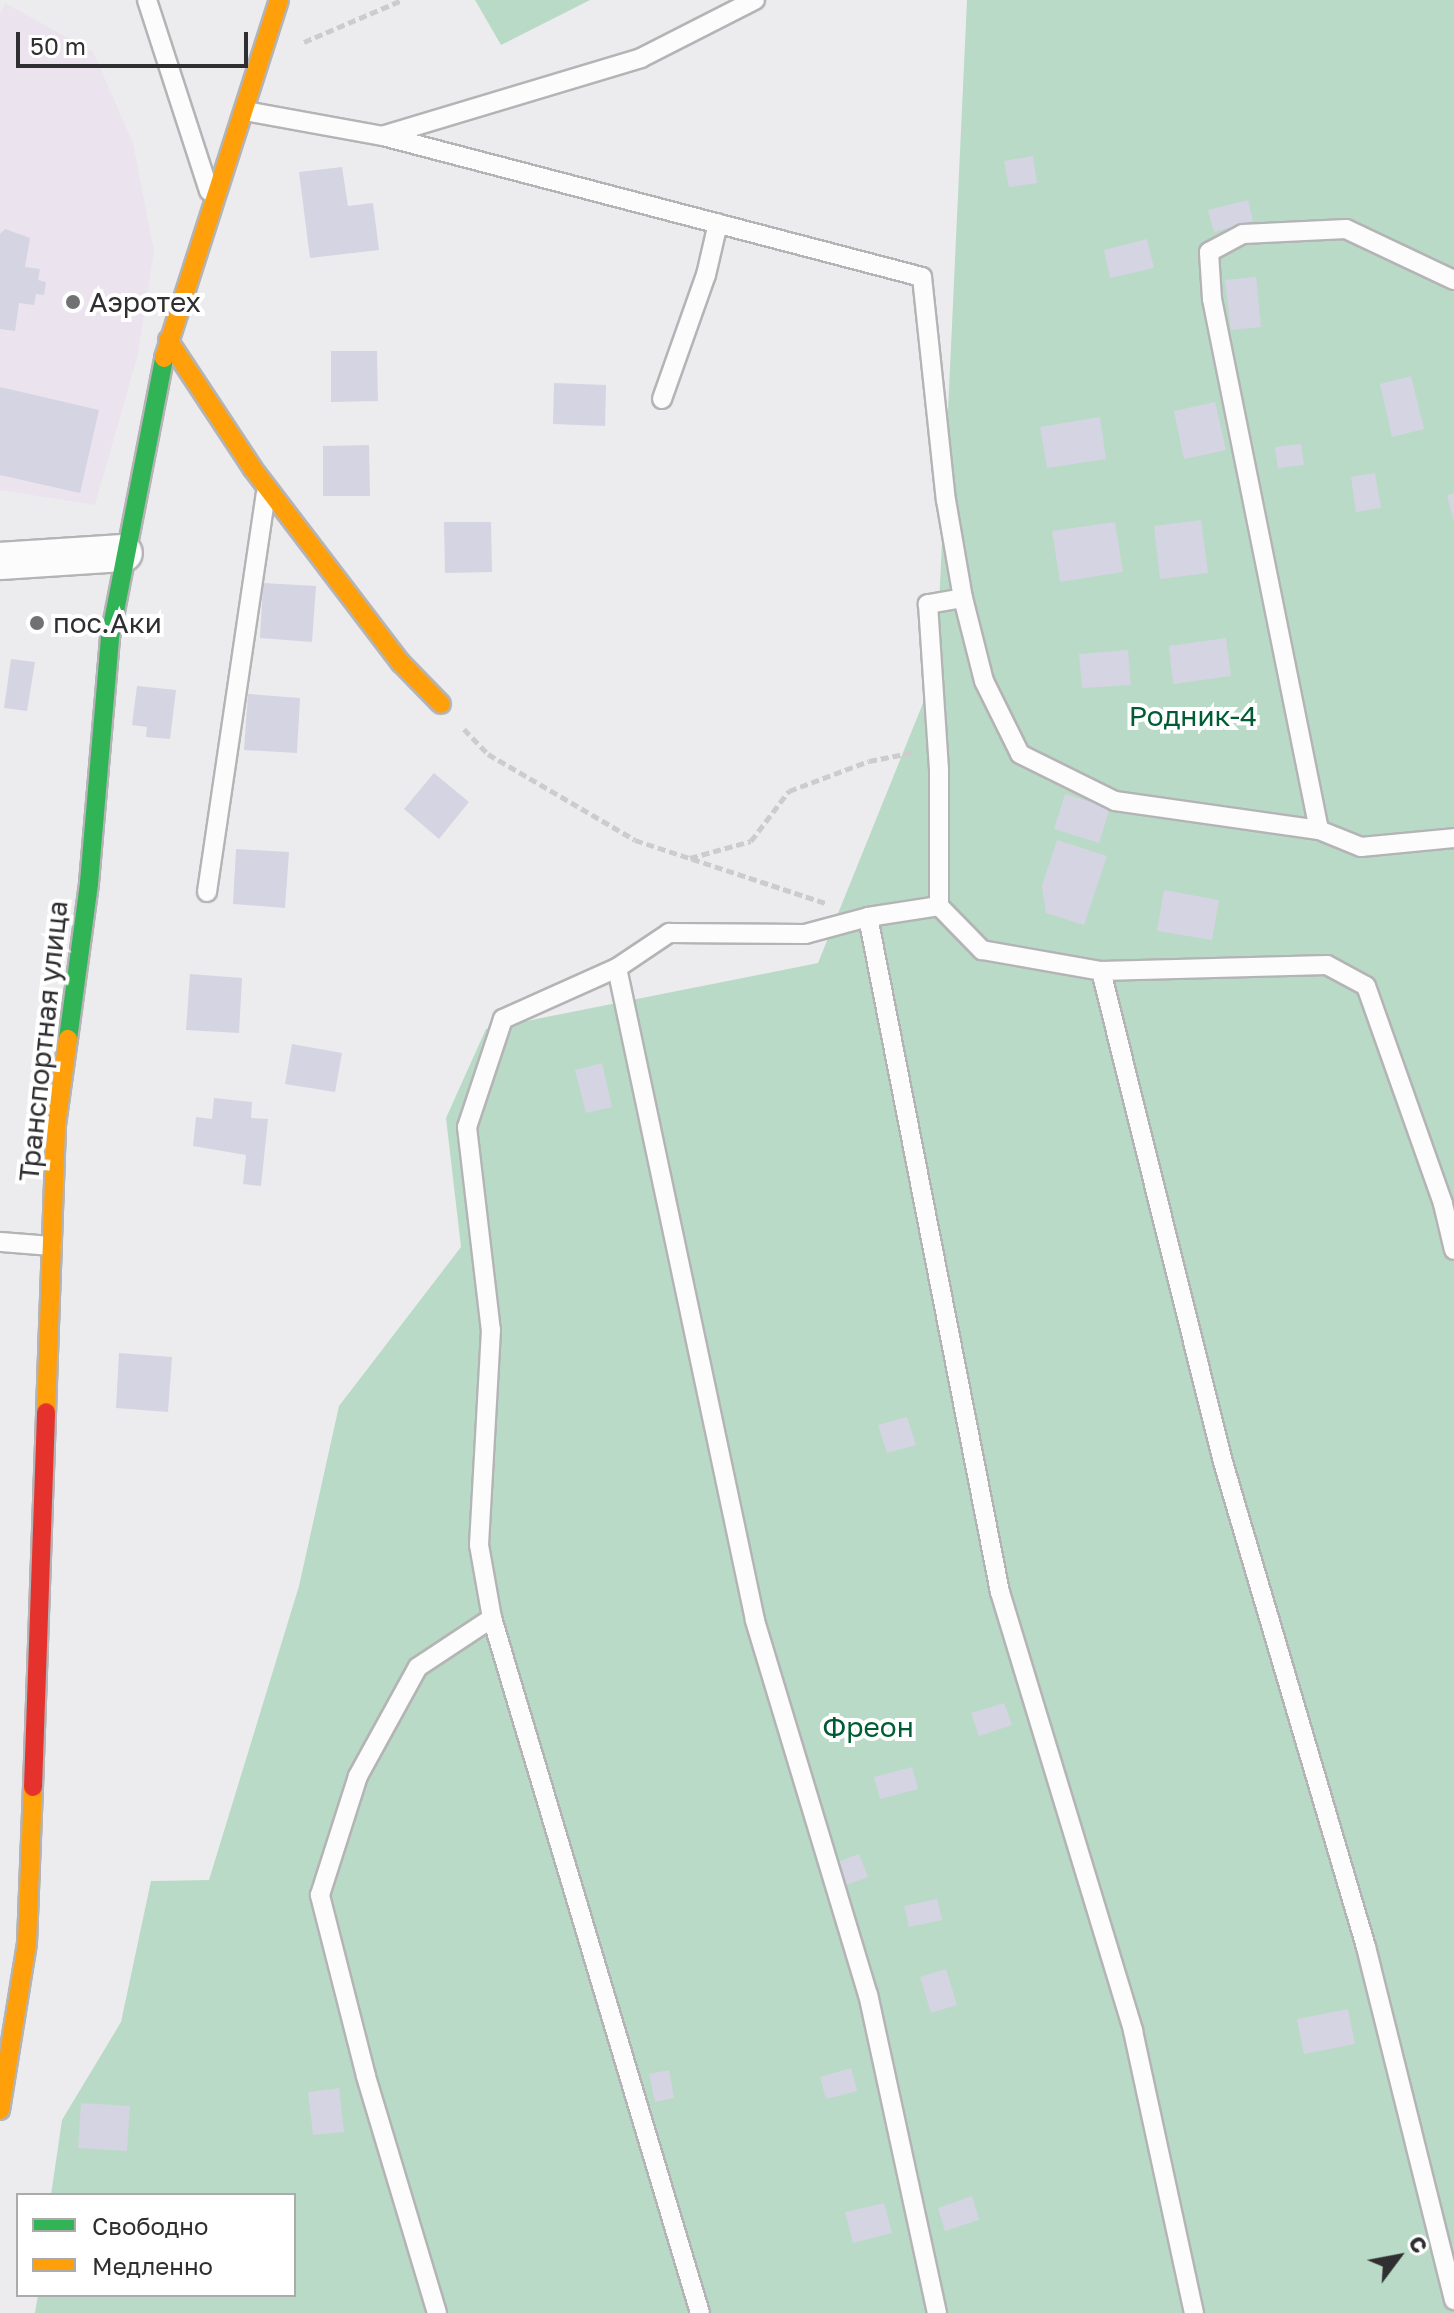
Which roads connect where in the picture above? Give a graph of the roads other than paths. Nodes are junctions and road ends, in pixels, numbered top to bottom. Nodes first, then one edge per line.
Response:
1 (147, 0) edge
2 (279, 0) edge
3 (755, 0) edge
4 (245, 111) junction
5 (383, 136) junction
6 (211, 197) junction
7 (718, 223) junction
8 (1454, 280) edge
9 (168, 340) junction
10 (662, 399) dead end
11 (267, 487) junction
12 (124, 553) junction
13 (0, 561) edge
14 (963, 598) junction
15 (441, 704) road end
16 (1319, 830) junction
17 (1454, 838) edge
18 (207, 892) dead end
19 (939, 906) junction
20 (868, 917) junction
21 (617, 968) junction
22 (1101, 971) junction
23 (0, 1242) edge
24 (52, 1246) junction
25 (1454, 1250) edge
26 (492, 1618) junction
27 (0, 2110) edge
28 (1454, 2300) edge
29 (437, 2313) edge
30 (700, 2313) edge
31 (937, 2313) edge
32 (1194, 2313) edge

1 - 6 lane
2 - 4 street, Транспортная улица
3 - 5 lane
4 - 5 lane
4 - 6 street, Транспортная улица
5 - 7 lane
6 - 9 street, Транспортная улица
7 - 10 lane
7 - 14 lane
8 - 16 lane
9 - 11 street
9 - 12 street, Транспортная улица
11 - 15 street
11 - 18 lane
12 - 13 street
12 - 24 street, Транспортная улица
14 - 16 lane
14 - 19 lane
16 - 17 lane
19 - 20 lane
19 - 22 lane
20 - 21 lane
20 - 32 lane
21 - 26 lane
21 - 31 lane
22 - 25 lane
22 - 28 lane
23 - 24 lane
24 - 27 street, Транспортная улица
26 - 29 lane
26 - 30 lane

